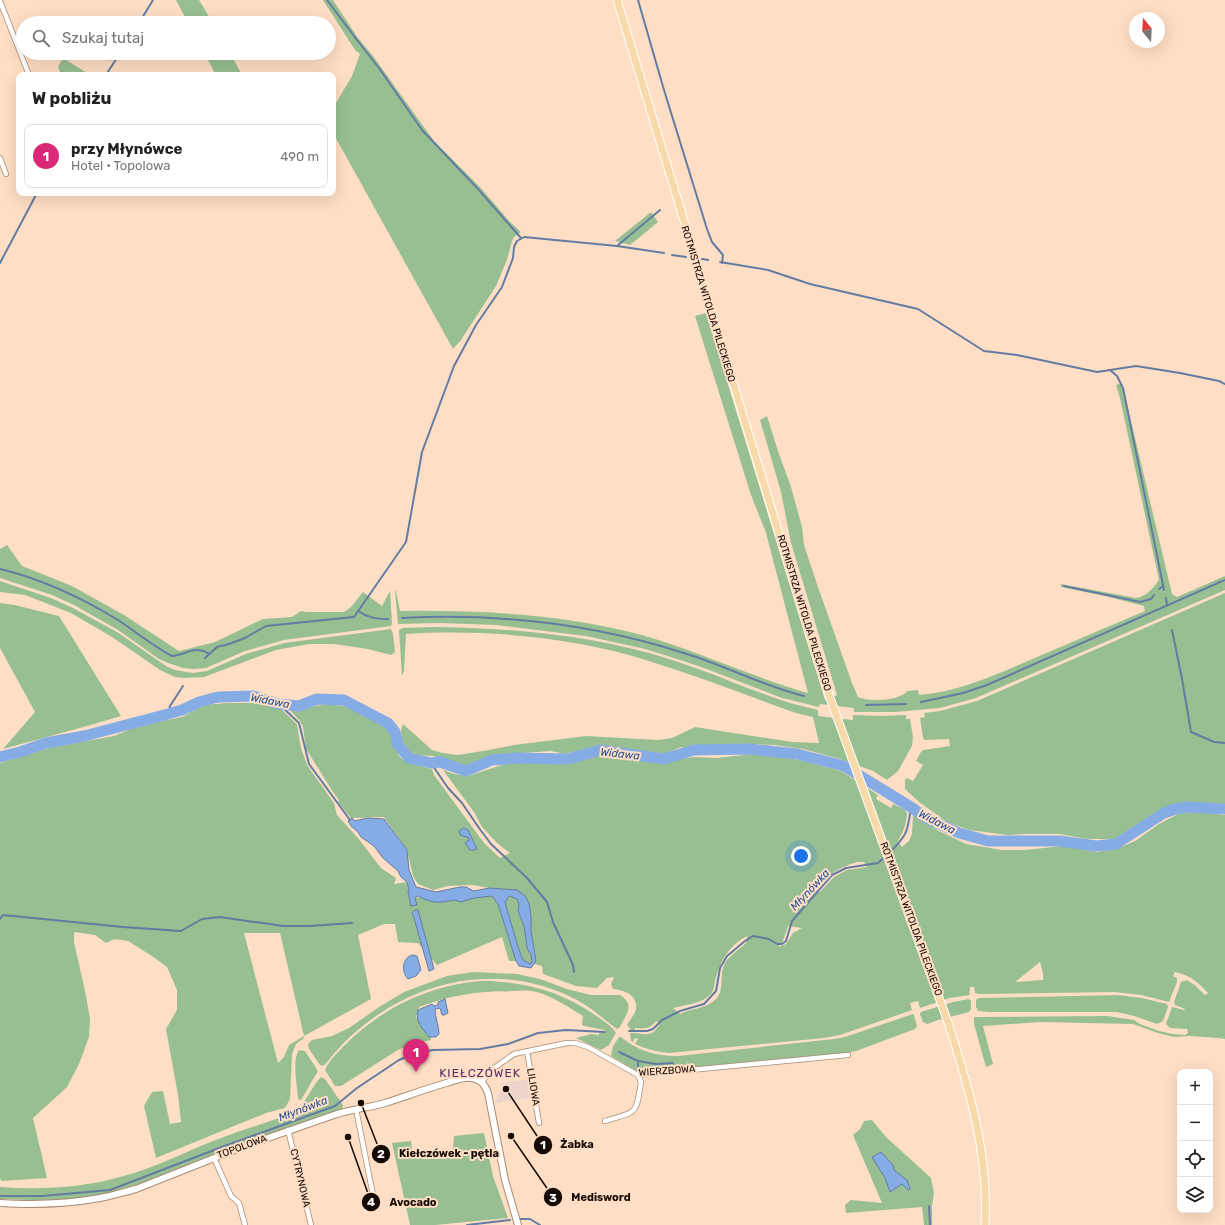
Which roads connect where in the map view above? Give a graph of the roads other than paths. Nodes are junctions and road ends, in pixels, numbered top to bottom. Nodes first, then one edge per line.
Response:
1 (617, 0) edge
2 (0, 1) edge
3 (16, 40) edge
4 (24, 60) edge
5 (29, 72) edge
6 (0, 158) edge
7 (6, 174) dead end
8 (527, 1050) junction
9 (848, 1055) dead end
10 (638, 1076) junction
11 (482, 1082) junction
12 (356, 1109) junction
13 (605, 1121) dead end
14 (539, 1123) dead end
15 (288, 1130) junction
16 (214, 1158) junction
17 (374, 1200) dead end
18 (0, 1202) edge
19 (245, 1225) edge
20 (311, 1225) edge
21 (518, 1225) edge
22 (984, 1225) edge

1 - 22 main road, ROTMISTRZA WITOLDA PILECKIEGO
2 - 3 street
4 - 5 street
6 - 7 street
8 - 10 street, WIERZBOWA
8 - 11 street, WIERZBOWA
8 - 14 street, LILIOWA
9 - 10 street, WIERZBOWA
10 - 13 street
11 - 12 street, TOPOLOWA
11 - 21 street
12 - 15 street, TOPOLOWA
12 - 17 street
15 - 16 street, TOPOLOWA
15 - 20 street, CYTRYNOWA
16 - 18 street, TOPOLOWA
16 - 19 street

